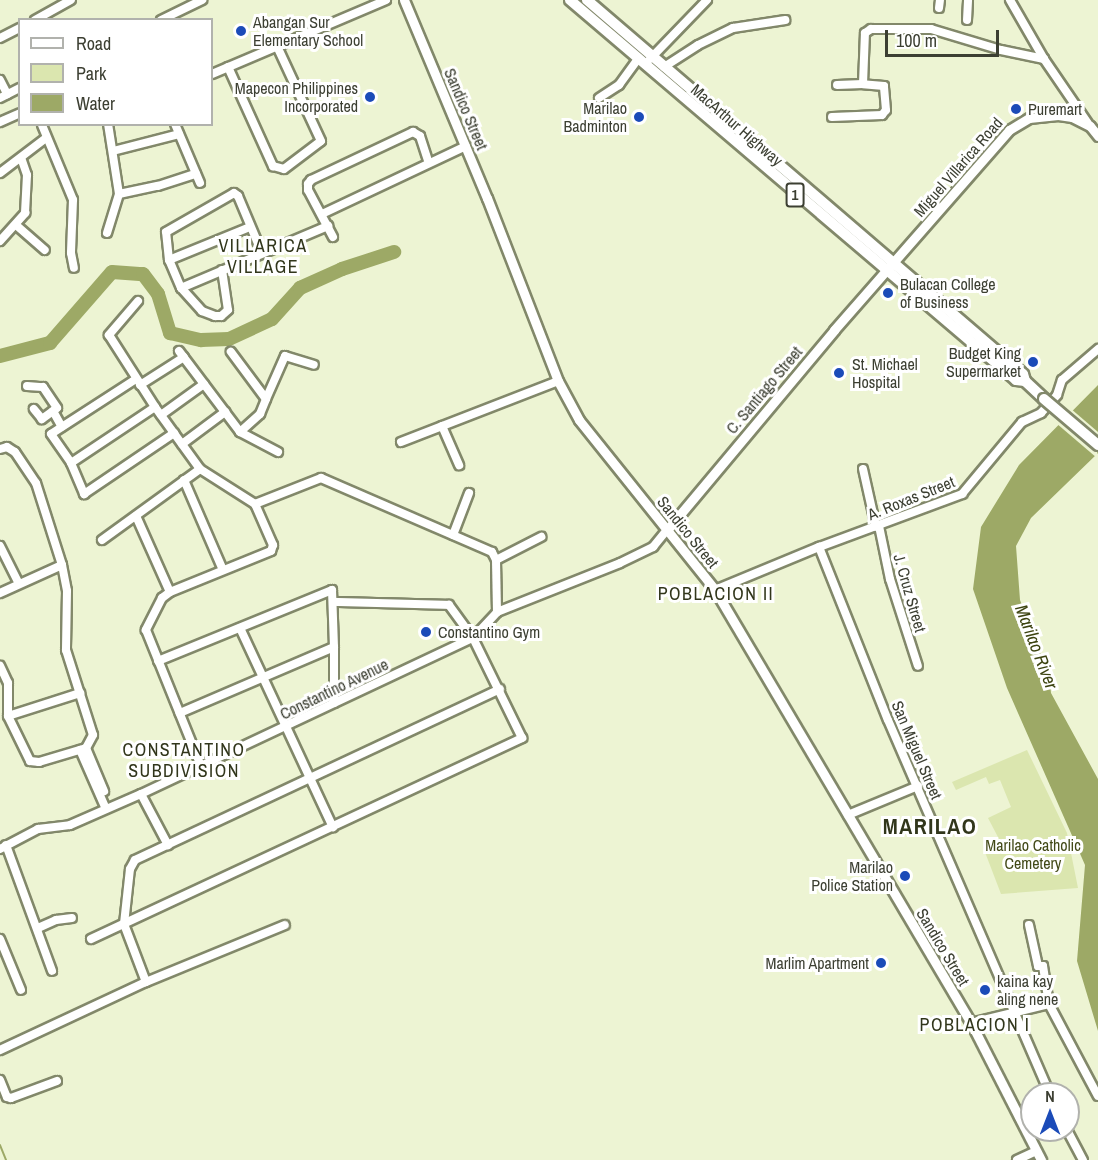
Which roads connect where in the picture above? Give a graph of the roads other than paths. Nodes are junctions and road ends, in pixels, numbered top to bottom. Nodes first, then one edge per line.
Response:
1 (71, 0) edge
2 (201, 0) edge
3 (386, 0) edge
4 (404, 0) edge
5 (570, 0) edge
6 (587, 0) edge
7 (707, 0) edge
8 (968, 0) edge
9 (1010, 0) edge
10 (39, 18) edge
11 (165, 18) edge
12 (784, 20) dead end
13 (967, 20) dead end
14 (18, 29) edge
15 (0, 38) edge
16 (277, 46) junction
17 (1044, 59) junction
18 (645, 60) junction
19 (664, 67) junction
20 (228, 68) junction
21 (213, 74) edge
22 (0, 80) edge
23 (863, 84) junction
24 (837, 85) dead end
25 (18, 89) edge
26 (3, 96) edge
27 (599, 98) dead end
28 (18, 114) edge
29 (832, 117) dead end
30 (0, 122) edge
31 (42, 126) edge
32 (108, 126) edge
33 (176, 126) edge
34 (1090, 126) junction
35 (179, 134) junction
36 (1098, 136) edge
37 (46, 138) junction
38 (466, 146) junction
39 (113, 152) junction
40 (21, 158) junction
41 (429, 163) junction
42 (0, 173) edge
43 (196, 174) junction
44 (200, 183) dead end
45 (119, 194) junction
46 (322, 214) junction
47 (16, 225) junction
48 (328, 226) junction
49 (250, 227) junction
50 (107, 233) dead end
51 (333, 237) dead end
52 (0, 241) edge
53 (45, 250) dead end
54 (262, 253) junction
55 (169, 260) junction
56 (889, 266) junction
57 (74, 268) dead end
58 (222, 270) junction
59 (181, 288) junction
60 (138, 301) dead end
61 (1098, 348) edge
62 (231, 352) dead end
63 (314, 365) dead end
64 (558, 381) junction
65 (138, 382) junction
66 (204, 384) junction
67 (27, 386) dead end
68 (266, 399) junction
69 (155, 407) junction
70 (34, 409) dead end
71 (52, 411) junction
72 (225, 412) junction
73 (161, 415) junction
74 (442, 426) junction
75 (62, 427) junction
76 (240, 432) junction
77 (174, 433) junction
78 (401, 442) dead end
79 (182, 444) junction
80 (1098, 445) edge
81 (0, 449) edge
82 (278, 452) dead end
83 (71, 463) junction
84 (459, 465) dead end
85 (200, 469) junction
86 (863, 469) dead end
87 (184, 480) junction
88 (469, 493) dead end
89 (255, 504) junction
90 (136, 516) junction
91 (877, 527) junction
92 (667, 530) junction
93 (453, 535) junction
94 (541, 537) dead end
95 (102, 540) dead end
96 (0, 546) edge
97 (819, 547) junction
98 (496, 560) junction
99 (62, 565) junction
100 (223, 570) junction
101 (19, 584) junction
102 (715, 590) junction
103 (170, 592) junction
104 (0, 593) edge
105 (333, 602) junction
106 (497, 612) junction
107 (240, 628) junction
108 (473, 638) junction
109 (333, 647) junction
110 (158, 661) junction
111 (0, 666) edge
112 (918, 666) dead end
113 (262, 676) junction
114 (500, 689) junction
115 (80, 693) junction
116 (333, 703) junction
117 (180, 713) junction
118 (8, 716) junction
119 (287, 727) junction
120 (83, 749) junction
121 (201, 766) junction
122 (311, 776) junction
123 (918, 786) junction
124 (141, 794) junction
125 (108, 808) junction
126 (848, 815) junction
127 (333, 827) junction
128 (168, 845) junction
129 (3, 847) edge
130 (72, 918) dead end
131 (124, 924) junction
132 (285, 925) dead end
133 (1029, 925) dead end
134 (38, 928) junction
135 (0, 939) edge
136 (91, 939) dead end
137 (52, 971) dead end
138 (146, 982) junction
139 (21, 990) dead end
140 (1049, 1004) junction
141 (1014, 1012) junction
142 (972, 1023) junction
143 (0, 1050) edge
144 (0, 1080) edge
145 (57, 1081) dead end
146 (1045, 1082) edge
147 (1098, 1096) edge
148 (1019, 1117) joint
149 (1073, 1142) edge
150 (1036, 1151) junction
151 (1017, 1160) edge
152 (1041, 1160) edge
153 (1083, 1160) edge

1 - 10 street
2 - 11 street
3 - 16 street
4 - 38 main road, Sandico Street
5 - 18 highway, MacArthur Highway / 1
6 - 18 highway, MacArthur Highway / 1
7 - 18 street
8 - 13 street
9 - 17 street
12 - 19 street
14 - 15 street
16 - 20 street
16 - 20 street
17 - 23 street
17 - 34 street
18 - 19 highway, MacArthur Highway / 1
18 - 27 street
18 - 56 highway, MacArthur Highway / 1
19 - 56 highway, MacArthur Highway / 1
20 - 21 street
22 - 26 street
23 - 24 street
23 - 29 street
25 - 26 street
28 - 30 street
31 - 37 street
32 - 39 street
33 - 35 street
34 - 36 main road
34 - 56 main road, Miguel Villarica Road
35 - 39 street
35 - 43 street
37 - 40 street
37 - 57 street
38 - 41 street
38 - 64 main road, Sandico Street
39 - 45 street
40 - 42 street
40 - 47 street
41 - 46 street
41 - 46 street
43 - 44 street
43 - 45 street
45 - 50 street
46 - 48 street
47 - 52 street
47 - 53 street
48 - 51 street
48 - 54 street
49 - 54 street
49 - 55 street
49 - 55 street
54 - 58 street
55 - 59 street
56 - 80 highway, MacArthur Highway / 1, bridge
56 - 92 main road, C. Santiago Street
58 - 59 street
58 - 59 street
60 - 65 street
61 - 91 street, A. Roxas Street
62 - 68 street
63 - 68 street
64 - 74 street
64 - 92 main road, Sandico Street
65 - 66 street
65 - 69 street
65 - 75 street
66 - 72 street
66 - 73 street
67 - 71 street
68 - 76 street
69 - 73 street
69 - 83 street
70 - 71 street
71 - 75 street
72 - 76 street
72 - 79 street
73 - 77 street
74 - 78 street
74 - 84 street
75 - 83 street
76 - 82 street
77 - 79 street
77 - 83 street
79 - 85 street
81 - 99 street
85 - 87 street
85 - 89 street
86 - 91 street, J. Cruz Street
87 - 90 street
87 - 100 street
88 - 93 street
89 - 93 street
89 - 100 street
90 - 95 street
90 - 103 street
91 - 97 street, A. Roxas Street
91 - 112 street, J. Cruz Street
92 - 102 main road, Sandico Street
92 - 106 street, Constantino Avenue
93 - 98 street
94 - 98 street
96 - 101 street
97 - 102 street, A. Roxas Street
97 - 123 street, San Miguel Street
98 - 106 street
99 - 101 street
99 - 115 street
100 - 103 street
101 - 104 street
102 - 126 main road, Sandico Street
103 - 110 street
105 - 107 street
105 - 108 street
105 - 109 street
106 - 108 street, Constantino Avenue
107 - 110 street
107 - 113 street
108 - 114 street
108 - 116 street, Constantino Avenue
109 - 113 street
109 - 116 street
110 - 117 street
111 - 118 street
113 - 117 street
113 - 119 street
114 - 122 street
114 - 127 street
115 - 118 street
115 - 120 street
116 - 119 street, Constantino Avenue
117 - 121 street
118 - 120 street
119 - 121 street, Constantino Avenue
119 - 122 street
120 - 125 street
121 - 124 street, Constantino Avenue
122 - 127 street
122 - 128 street
123 - 126 street
123 - 141 street, San Miguel Street
124 - 125 street, Constantino Avenue
124 - 128 street
125 - 129 street, Constantino Avenue
126 - 142 main road, Sandico Street
127 - 131 street
128 - 131 street
129 - 134 street
130 - 134 street
131 - 136 street
131 - 138 street
132 - 138 street
133 - 140 street
134 - 137 street
135 - 139 street
138 - 143 street
140 - 141 street
140 - 147 street
141 - 142 street
141 - 146 street, San Miguel Street
142 - 148 main road, Sandico Street
144 - 145 street
148 - 150 main road, Sandico Street
149 - 153 street
150 - 151 street
150 - 152 main road, Sandico Street

